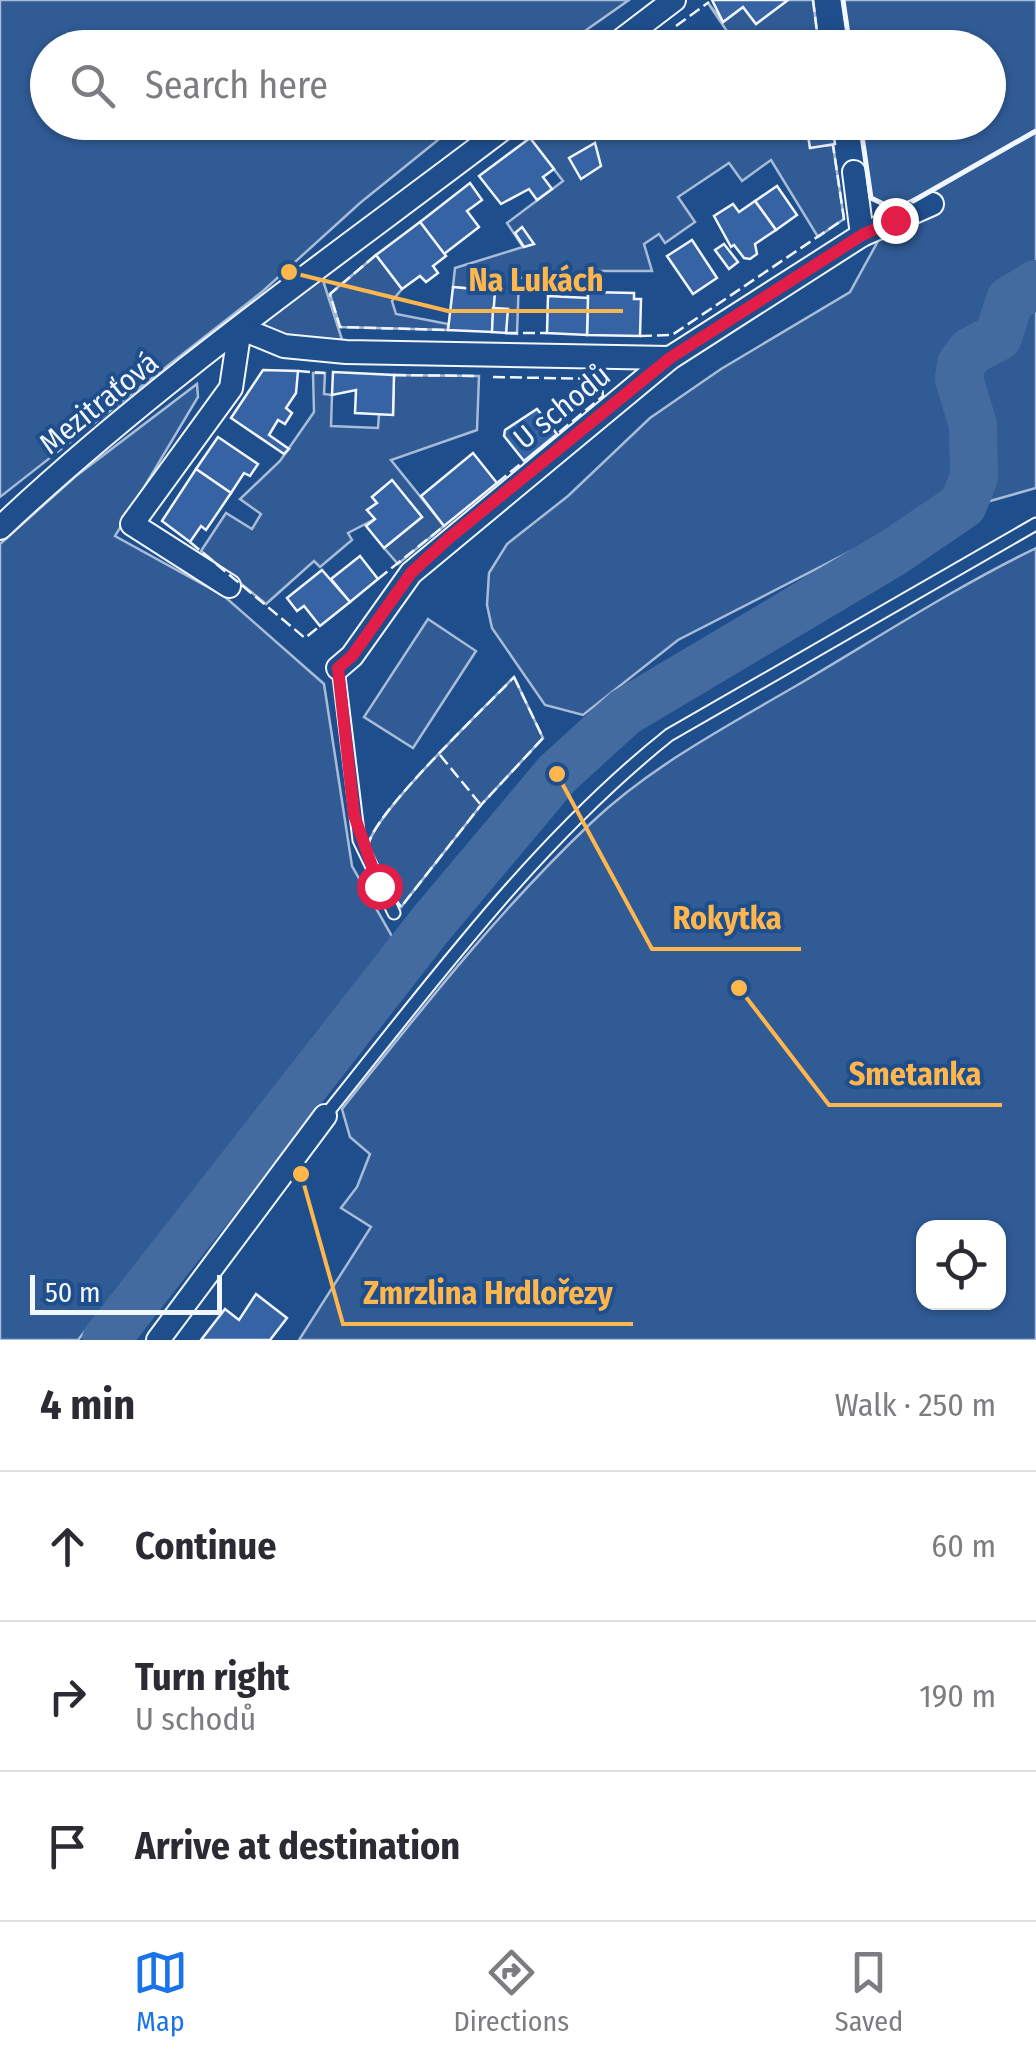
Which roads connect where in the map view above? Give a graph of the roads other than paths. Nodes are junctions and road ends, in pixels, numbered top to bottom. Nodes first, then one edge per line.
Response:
1 (674, 0) edge
2 (635, 30) edge
3 (488, 140) edge
4 (854, 172) dead end
5 (932, 204) dead end
6 (862, 235) junction
7 (240, 328) junction
8 (670, 358) junction
9 (1036, 524) edge
10 (0, 528) edge
11 (230, 586) dead end
12 (338, 668) joint
13 (394, 913) dead end
14 (325, 1116) joint
15 (158, 1340) edge

1 - 2 street
3 - 7 street, Mezitraťová
4 - 6 street
5 - 6 street, U schodů
6 - 8 street, U schodů
7 - 8 street
7 - 10 street, Mezitraťová
7 - 11 street
8 - 12 street, U schodů
9 - 14 lane
12 - 13 lane
14 - 15 street

